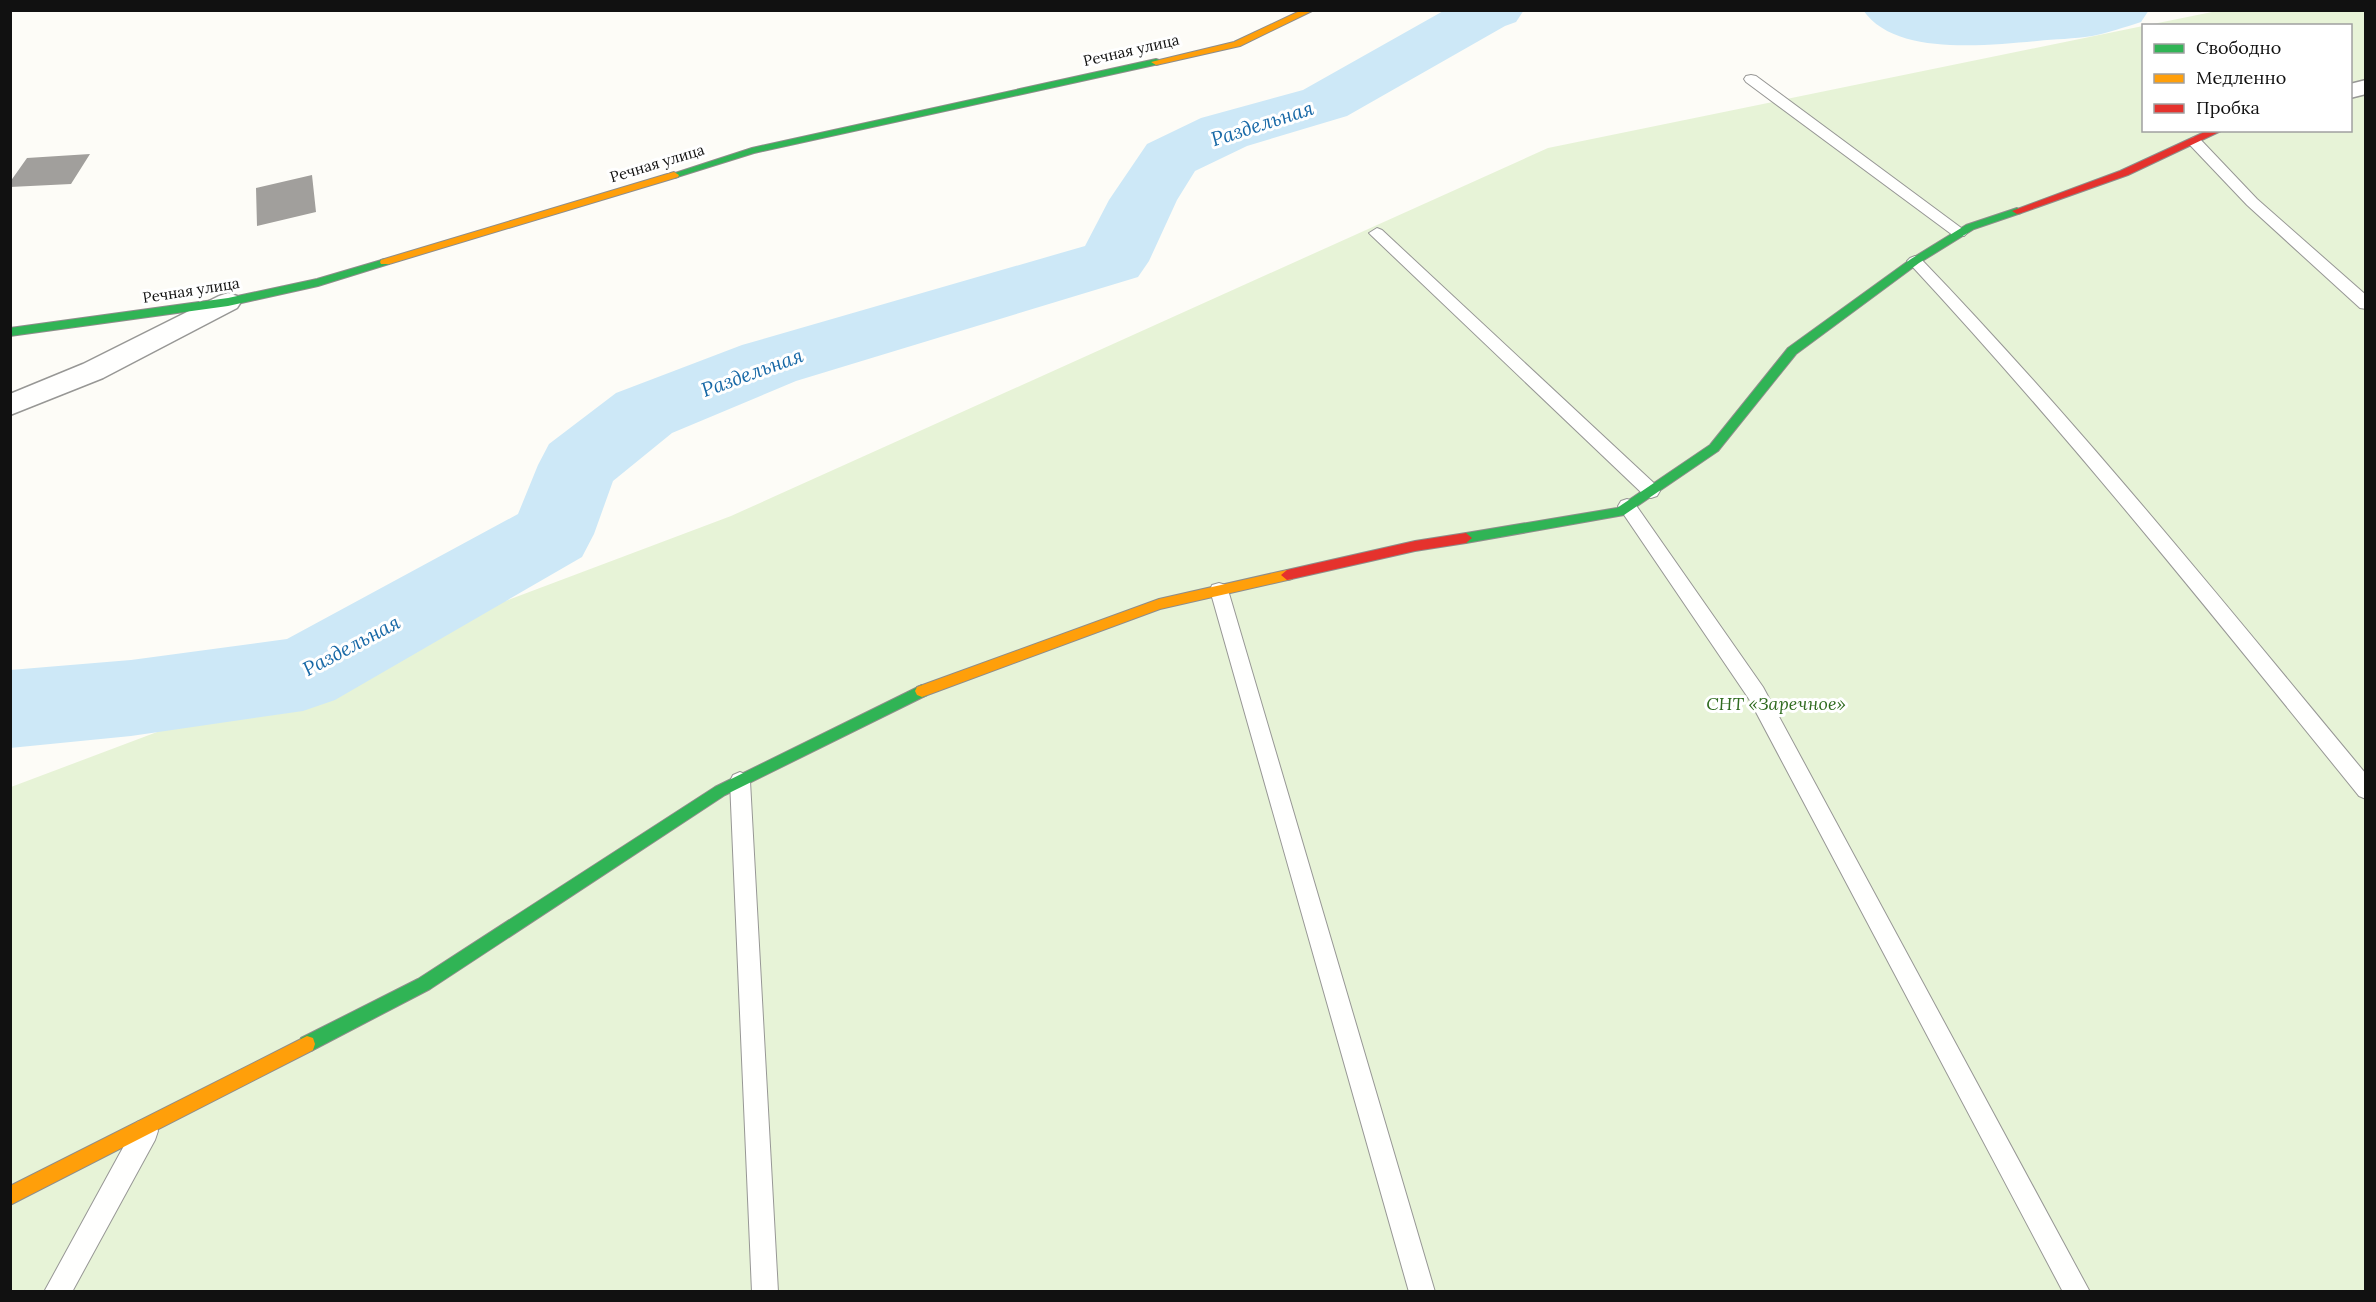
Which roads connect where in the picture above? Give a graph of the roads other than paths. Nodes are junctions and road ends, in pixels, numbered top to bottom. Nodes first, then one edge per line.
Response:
1 (1310, 10) edge
2 (1752, 79) dead end
3 (2214, 132) edge
4 (2194, 141) junction
5 (1377, 233) dead end
6 (1959, 233) junction
7 (1915, 261) junction
8 (228, 302) junction
9 (2366, 304) edge
10 (10, 332) edge
11 (10, 405) edge
12 (1651, 491) junction
13 (1627, 506) junction
14 (1219, 591) junction
15 (740, 781) junction
16 (2366, 790) edge
17 (149, 1125) junction
18 (10, 1196) edge
19 (57, 1292) edge
20 (765, 1292) edge
21 (1422, 1292) edge
22 (2077, 1292) edge

1 - 8 street, Речная улица
2 - 6 lane
3 - 4 street
4 - 6 street
4 - 9 lane
5 - 12 lane
6 - 7 street
7 - 12 street
7 - 16 lane
8 - 10 street, Речная улица
8 - 11 street
12 - 13 street
13 - 14 street
13 - 22 lane
14 - 15 street
14 - 21 lane
15 - 17 street
15 - 20 lane
17 - 18 street
17 - 19 lane

